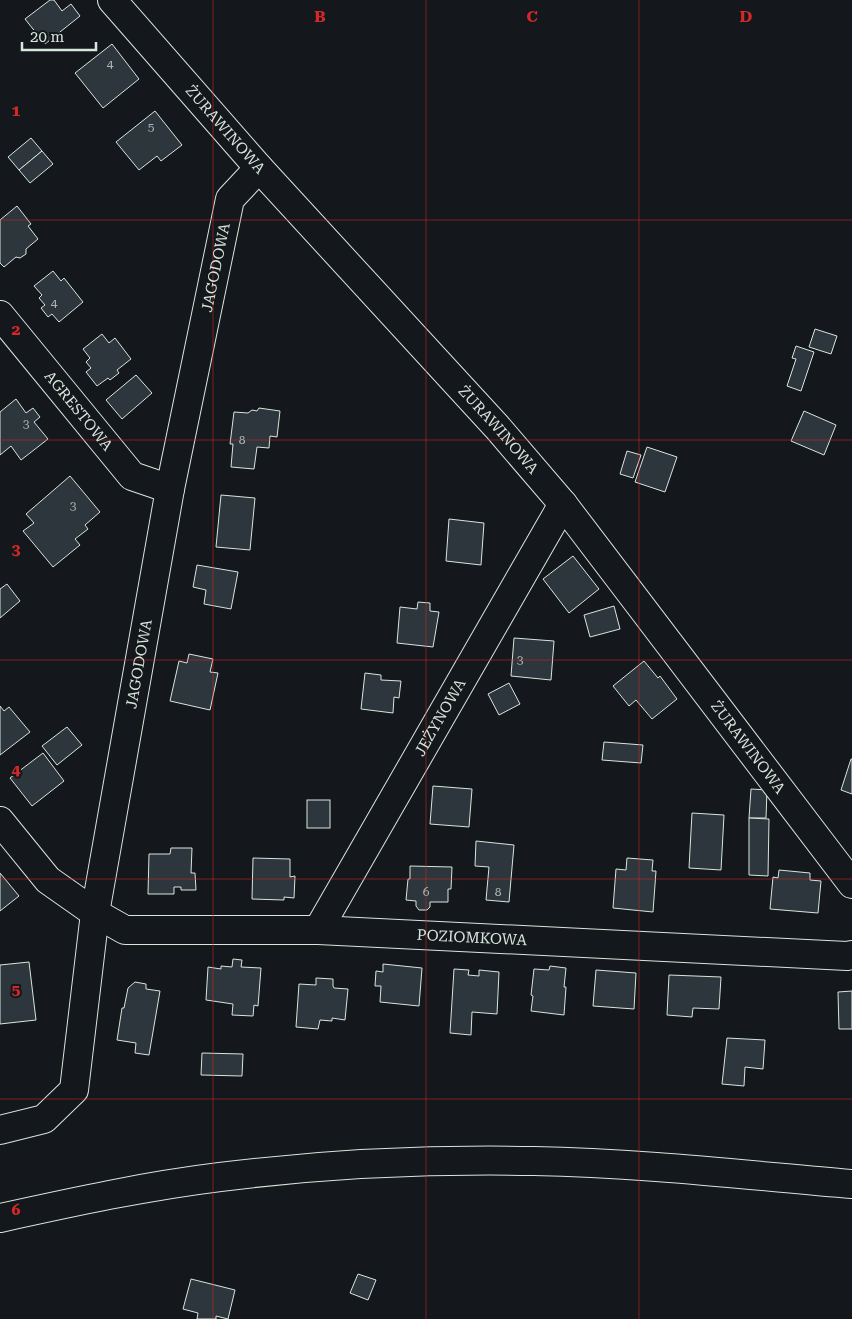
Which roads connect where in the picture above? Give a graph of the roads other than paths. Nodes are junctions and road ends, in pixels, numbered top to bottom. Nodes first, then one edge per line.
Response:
1 (112, 0) edge
2 (259, 168) junction
3 (0, 315) edge
4 (170, 489) junction
5 (563, 504) junction
6 (0, 821) edge
7 (852, 884) edge
8 (95, 914) junction
9 (318, 930) junction
10 (852, 954) edge
11 (0, 1130) edge
12 (852, 1184) edge
13 (0, 1218) edge

1 - 2 street, ŻURAWINOWA
2 - 4 street, JAGODOWA
2 - 5 street, ŻURAWINOWA
3 - 4 street, AGRESTOWA
4 - 8 street, JAGODOWA
5 - 7 street, ŻURAWINOWA
5 - 9 street, JEŻYNOWA
6 - 8 street, POZIOMKOWA
8 - 9 street, POZIOMKOWA
8 - 11 street, JAGODOWA
9 - 10 street, POZIOMKOWA
12 - 13 street

